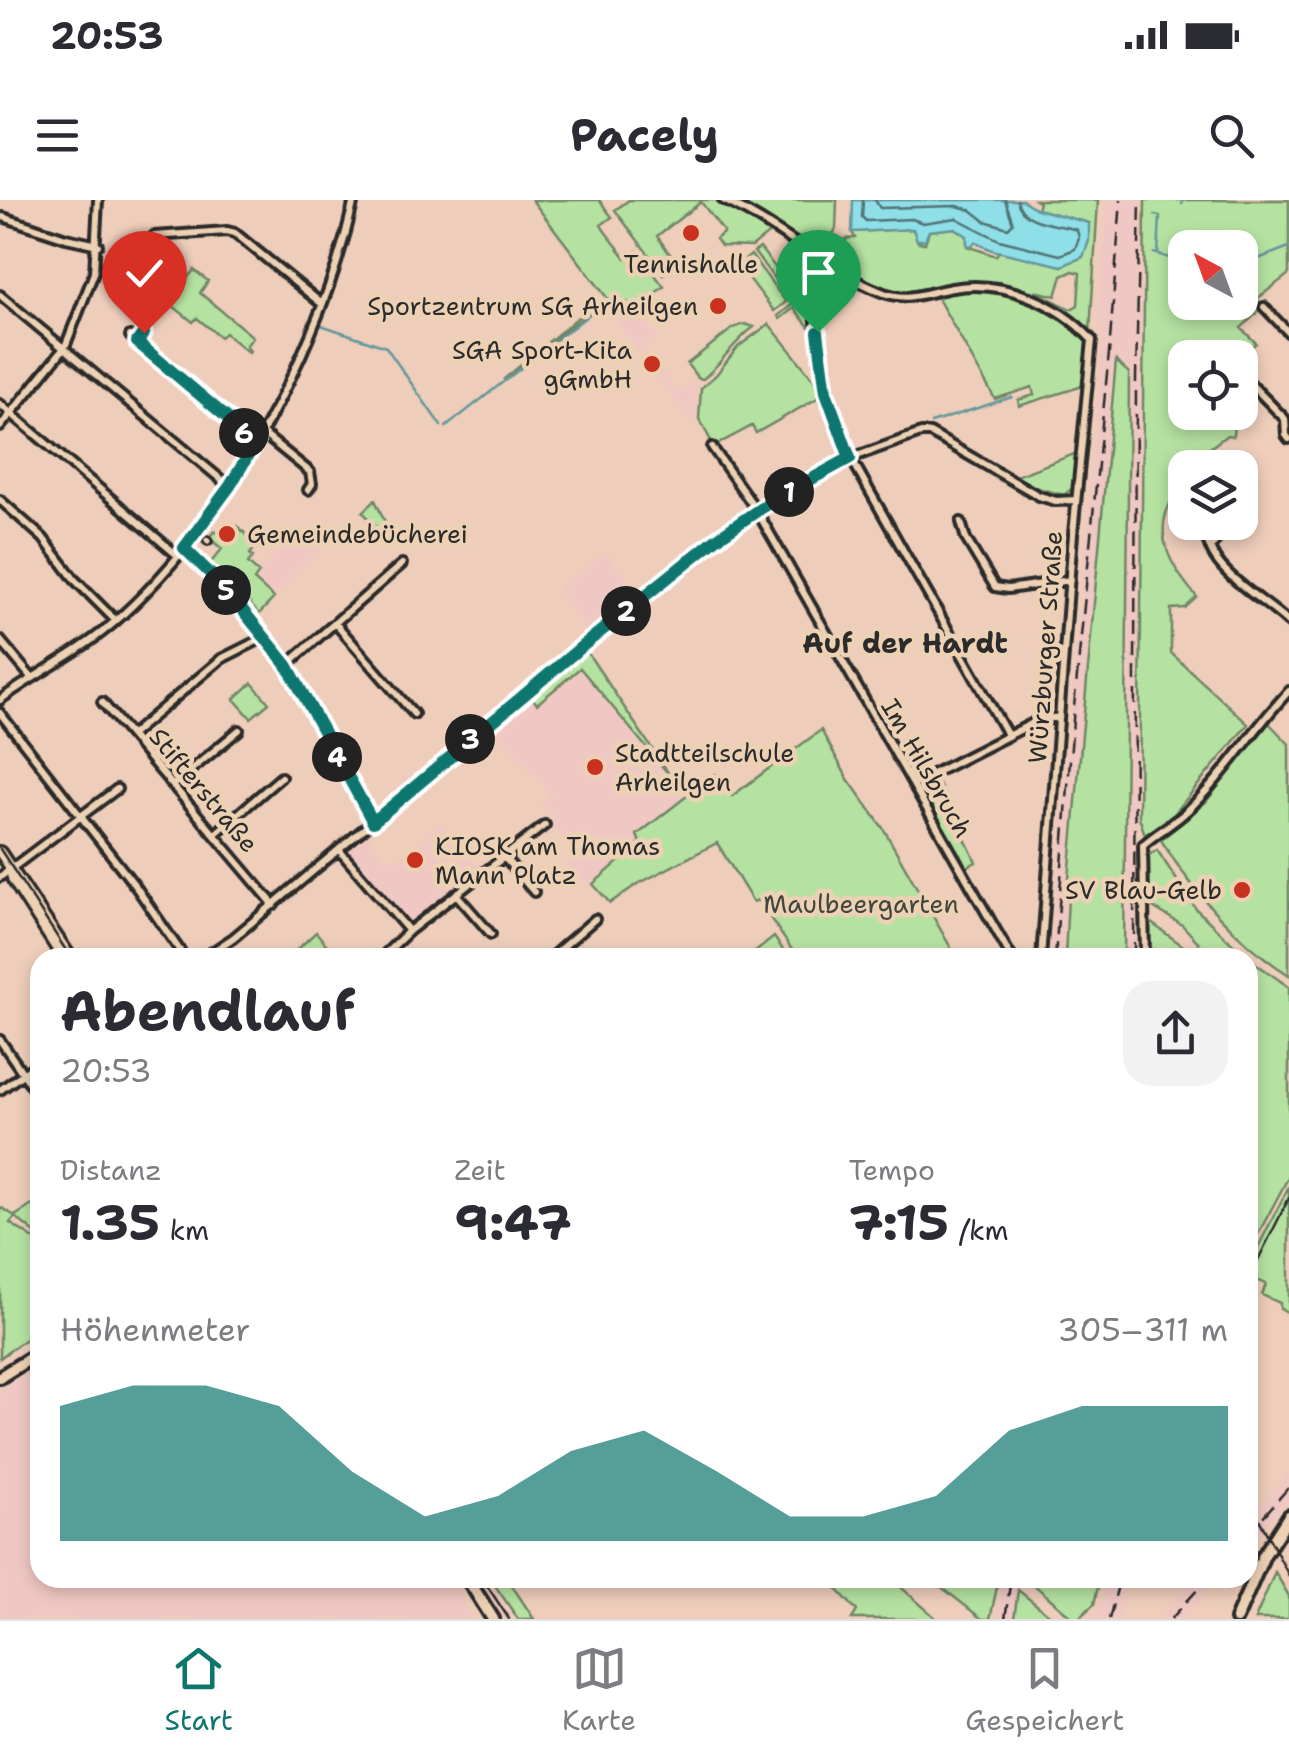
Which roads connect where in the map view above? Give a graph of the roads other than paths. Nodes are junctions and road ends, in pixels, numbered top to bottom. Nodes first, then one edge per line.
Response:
1 (98, 200) edge
2 (354, 200) edge
3 (723, 200) edge
4 (3, 217) dead end
5 (151, 241) dead end
6 (98, 245) junction
7 (821, 259) junction
8 (0, 295) edge
9 (322, 304) junction
10 (1264, 306) dead end
11 (1289, 332) edge
12 (144, 333) dead end
13 (65, 347) junction
14 (1258, 391) edge
15 (0, 404) edge
16 (12, 412) junction
17 (0, 427) edge
18 (261, 432) junction
19 (1289, 438) edge
20 (256, 442) junction
21 (712, 447) dead end
22 (850, 458) junction
23 (230, 486) junction
24 (308, 490) dead end
25 (0, 500) edge
26 (1076, 500) junction
27 (757, 511) junction
28 (961, 522) dead end
29 (1207, 540) edge
30 (1217, 540) edge
31 (184, 548) junction
32 (1208, 550) junction
33 (177, 555) junction
34 (402, 564) dead end
35 (1070, 580) junction
36 (116, 621) junction
37 (335, 622) junction
38 (1289, 624) edge
39 (265, 637) junction
40 (0, 640) edge
41 (287, 665) junction
42 (32, 677) junction
43 (1289, 691) edge
44 (0, 700) edge
45 (102, 702) dead end
46 (0, 713) edge
47 (414, 714) dead end
48 (1060, 717) junction
49 (240, 730) dead end
50 (131, 734) junction
51 (1008, 736) junction
52 (282, 777) dead end
53 (913, 784) junction
54 (174, 785) junction
55 (118, 789) dead end
56 (82, 818) junction
57 (373, 822) junction
58 (544, 826) dead end
59 (214, 834) junction
60 (338, 850) junction
61 (0, 852) edge
62 (504, 857) junction
63 (11, 869) junction
64 (0, 876) edge
65 (534, 892) dead end
66 (456, 894) junction
67 (274, 905) junction
68 (595, 919) dead end
69 (409, 930) junction
70 (491, 934) dead end
71 (56, 948) edge
72 (64, 948) edge
73 (178, 948) edge
74 (216, 948) edge
75 (390, 948) edge
76 (562, 948) edge
77 (1006, 948) edge
78 (1041, 948) edge
79 (1145, 948) edge
80 (0, 1040) edge
81 (30, 1068) edge
82 (24, 1072) junction
83 (30, 1082) edge
84 (0, 1090) edge
85 (30, 1358) edge
86 (0, 1377) edge
87 (1289, 1516) edge
88 (1258, 1569) edge
89 (473, 1588) edge
90 (1250, 1588) edge
91 (493, 1619) edge
92 (1236, 1619) edge

1 - 6 street
2 - 9 street
3 - 7 street
4 - 6 street
5 - 9 street
6 - 13 street
7 - 22 street
7 - 26 street, Würzburger Straße
8 - 13 street
9 - 18 street
10 - 11 street
12 - 20 street
13 - 16 street
13 - 23 street
14 - 19 street
15 - 16 street
16 - 17 street
16 - 33 street
18 - 20 street
18 - 24 street
20 - 23 street
21 - 27 street, Im Hilsbruch
22 - 26 street
22 - 27 street
22 - 51 street
23 - 31 street
25 - 36 street
26 - 35 street, Würzburger Straße
27 - 53 street, Im Hilsbruch
27 - 57 street
28 - 35 street
29 - 32 street
30 - 32 street
31 - 33 street
31 - 39 street
32 - 38 street
33 - 36 street
34 - 37 street
35 - 48 street, Würzburger Straße
36 - 42 street
37 - 41 street
37 - 47 street
39 - 41 street
39 - 50 street
40 - 42 street
41 - 57 street
42 - 44 street
43 - 79 street
45 - 50 street, Stifterstraße
46 - 56 street
48 - 51 street
48 - 78 street, Würzburger Straße
49 - 54 street
50 - 54 street, Stifterstraße
51 - 53 street
52 - 59 street
53 - 77 street, Im Hilsbruch
54 - 59 street, Stifterstraße
55 - 56 street
56 - 63 street
56 - 73 street
57 - 60 street
58 - 62 street
59 - 67 street, Stifterstraße
60 - 67 street
60 - 69 street
61 - 63 street
62 - 65 street
62 - 66 street
63 - 64 street
63 - 71 street
63 - 72 street
66 - 69 street
66 - 70 street
67 - 74 street
68 - 76 street
69 - 75 street
80 - 82 street
81 - 82 street
82 - 83 street
82 - 84 street
85 - 86 main road
87 - 88 main road
89 - 91 main road
90 - 92 main road

